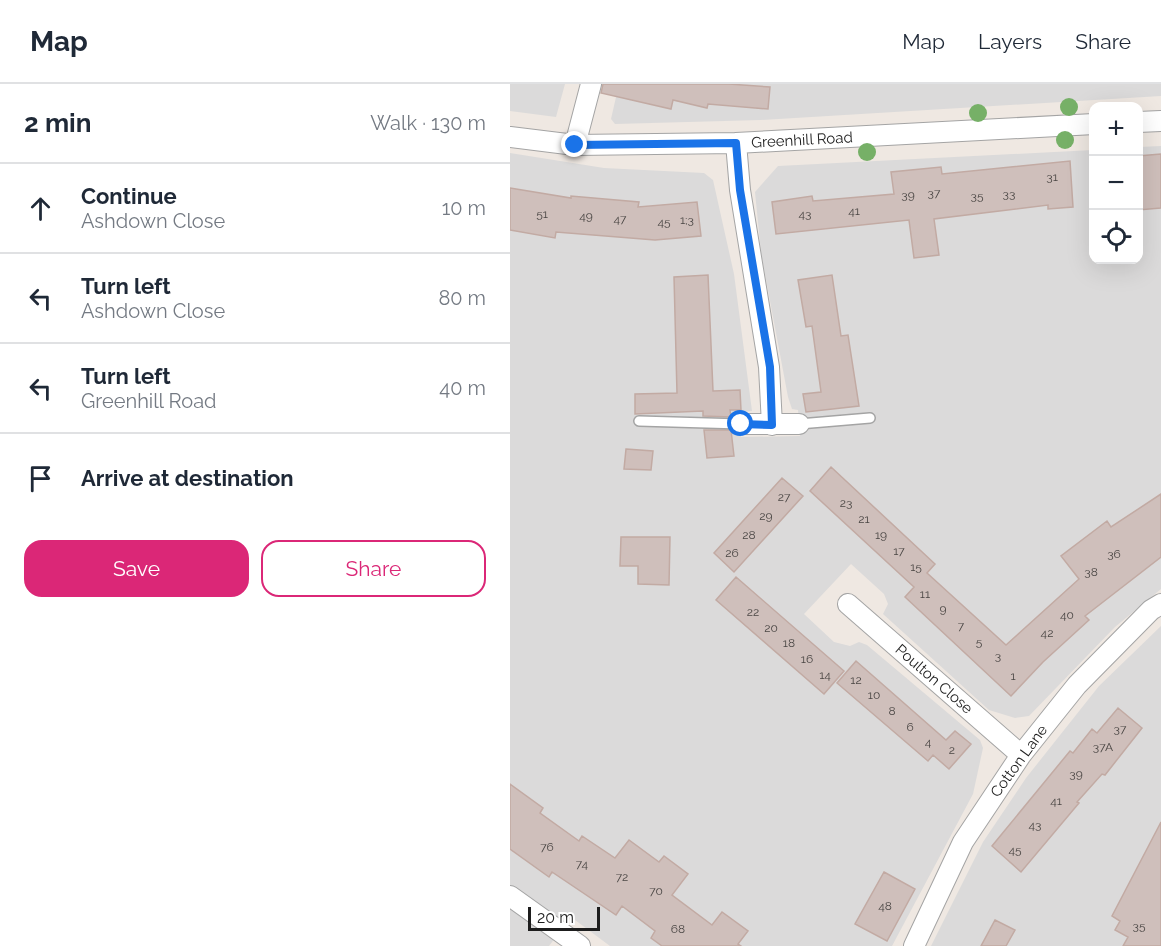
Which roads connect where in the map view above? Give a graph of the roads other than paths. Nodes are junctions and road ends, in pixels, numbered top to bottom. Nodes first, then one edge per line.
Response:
1 (591, 84) edge
2 (1161, 121) edge
3 (1143, 122) edge
4 (1089, 124) edge
5 (510, 137) edge
6 (736, 143) junction
7 (575, 145) junction
8 (870, 418) dead end
9 (639, 421) dead end
10 (741, 424) joint
11 (800, 424) joint
12 (772, 425) junction
13 (848, 604) dead end
14 (1161, 604) edge
15 (1021, 755) junction
16 (510, 896) edge
17 (580, 946) edge
18 (914, 946) edge

1 - 7 street
2 - 3 street
4 - 6 street, Greenhill Road
5 - 7 street, Greenhill Road
6 - 7 street, Greenhill Road
6 - 12 street
8 - 11 lane
9 - 10 lane
10 - 12 street
11 - 12 street
13 - 15 street, Poulton Close
14 - 15 street, Cotton Lane
15 - 18 street, Cotton Lane
16 - 17 street

